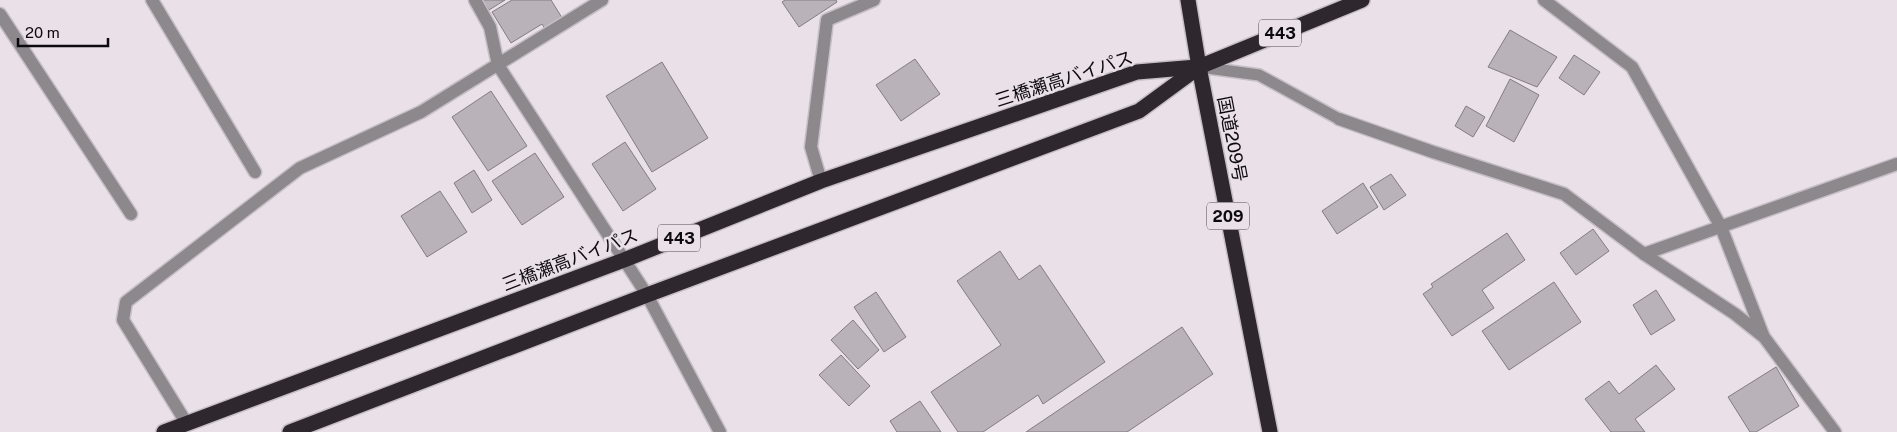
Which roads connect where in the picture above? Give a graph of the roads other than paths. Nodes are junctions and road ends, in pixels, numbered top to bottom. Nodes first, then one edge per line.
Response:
1 (152, 0) edge
2 (475, 0) edge
3 (602, 0) edge
4 (874, 0) edge
5 (1188, 0) edge
6 (1362, 0) edge
7 (1544, 0) edge
8 (0, 14) edge
9 (498, 65) junction
10 (1199, 67) junction
11 (1339, 119) joint
12 (1897, 164) edge
13 (254, 172) dead end
14 (822, 181) junction
15 (131, 214) dead end
16 (1721, 227) junction
17 (1644, 254) junction
18 (624, 260) junction
19 (647, 295) junction
20 (1764, 337) junction
21 (187, 424) junction
22 (164, 432) edge
23 (290, 432) edge
24 (720, 432) edge
25 (1270, 432) edge
26 (1835, 432) edge

1 - 13 street
2 - 9 street
3 - 9 street
4 - 14 street
5 - 10 highway, 国道209号 / 209
6 - 10 highway, 443
7 - 16 street
8 - 15 street
9 - 18 street
9 - 21 street
10 - 11 lane
10 - 14 highway, 三橋瀬高バイパス / 443
10 - 19 highway, 443
10 - 25 highway, 国道209号 / 209
11 - 17 street
12 - 16 street
14 - 18 highway, 三橋瀬高バイパス / 443
16 - 17 street
16 - 20 street
17 - 20 street
18 - 19 street
18 - 21 highway, 三橋瀬高バイパス / 443
19 - 23 highway, 443
19 - 24 street
20 - 26 street
21 - 22 highway, 三橋瀬高バイパス / 443

